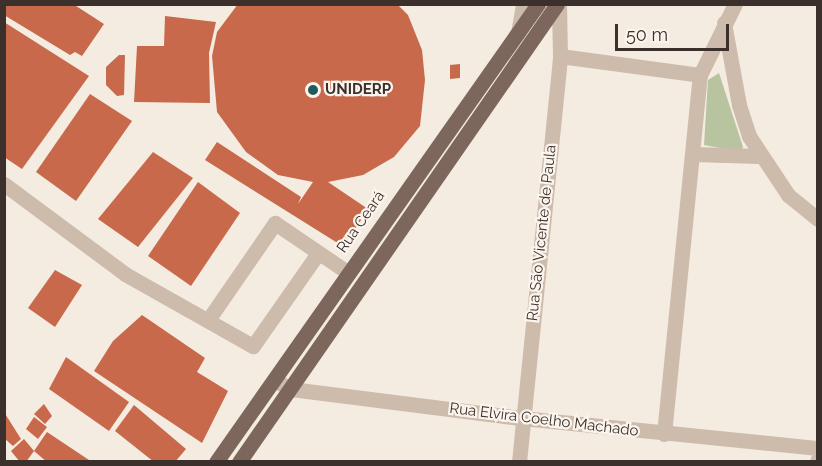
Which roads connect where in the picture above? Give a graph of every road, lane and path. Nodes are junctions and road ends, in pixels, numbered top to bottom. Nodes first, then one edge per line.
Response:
1 (523, 4) edge
2 (538, 4) edge
3 (558, 4) edge
4 (735, 4) edge
5 (724, 23) junction
6 (518, 33) junction
7 (560, 56) junction
8 (700, 75) junction
9 (693, 154) junction
10 (759, 156) junction
11 (4, 184) edge
12 (818, 219) edge
13 (318, 253) junction
14 (347, 272) junction
15 (208, 320) junction
16 (274, 380) junction
17 (291, 389) junction
18 (522, 418) junction
19 (664, 434) junction
20 (818, 448) edge
21 (216, 462) edge
22 (239, 462) edge
23 (519, 462) edge

1 - 6 street
2 - 6 main road, Rua Ceará
3 - 7 street, Rua São Vicente de Paula
3 - 17 main road
4 - 5 street
5 - 8 street
5 - 10 street
6 - 14 main road, Rua Ceará
7 - 8 street
7 - 18 street, Rua São Vicente de Paula
8 - 9 street
9 - 10 street
9 - 19 street
10 - 12 street
11 - 15 street
13 - 14 street
13 - 15 street
13 - 15 street
14 - 16 main road, Rua Ceará
16 - 17 street, Rua Elvira Coelho Machado
16 - 21 main road, Rua Ceará
17 - 18 street, Rua Elvira Coelho Machado
17 - 22 main road
18 - 19 street, Rua Elvira Coelho Machado
18 - 23 street, Rua São Vicente de Paula
19 - 20 street, Rua Elvira Coelho Machado

